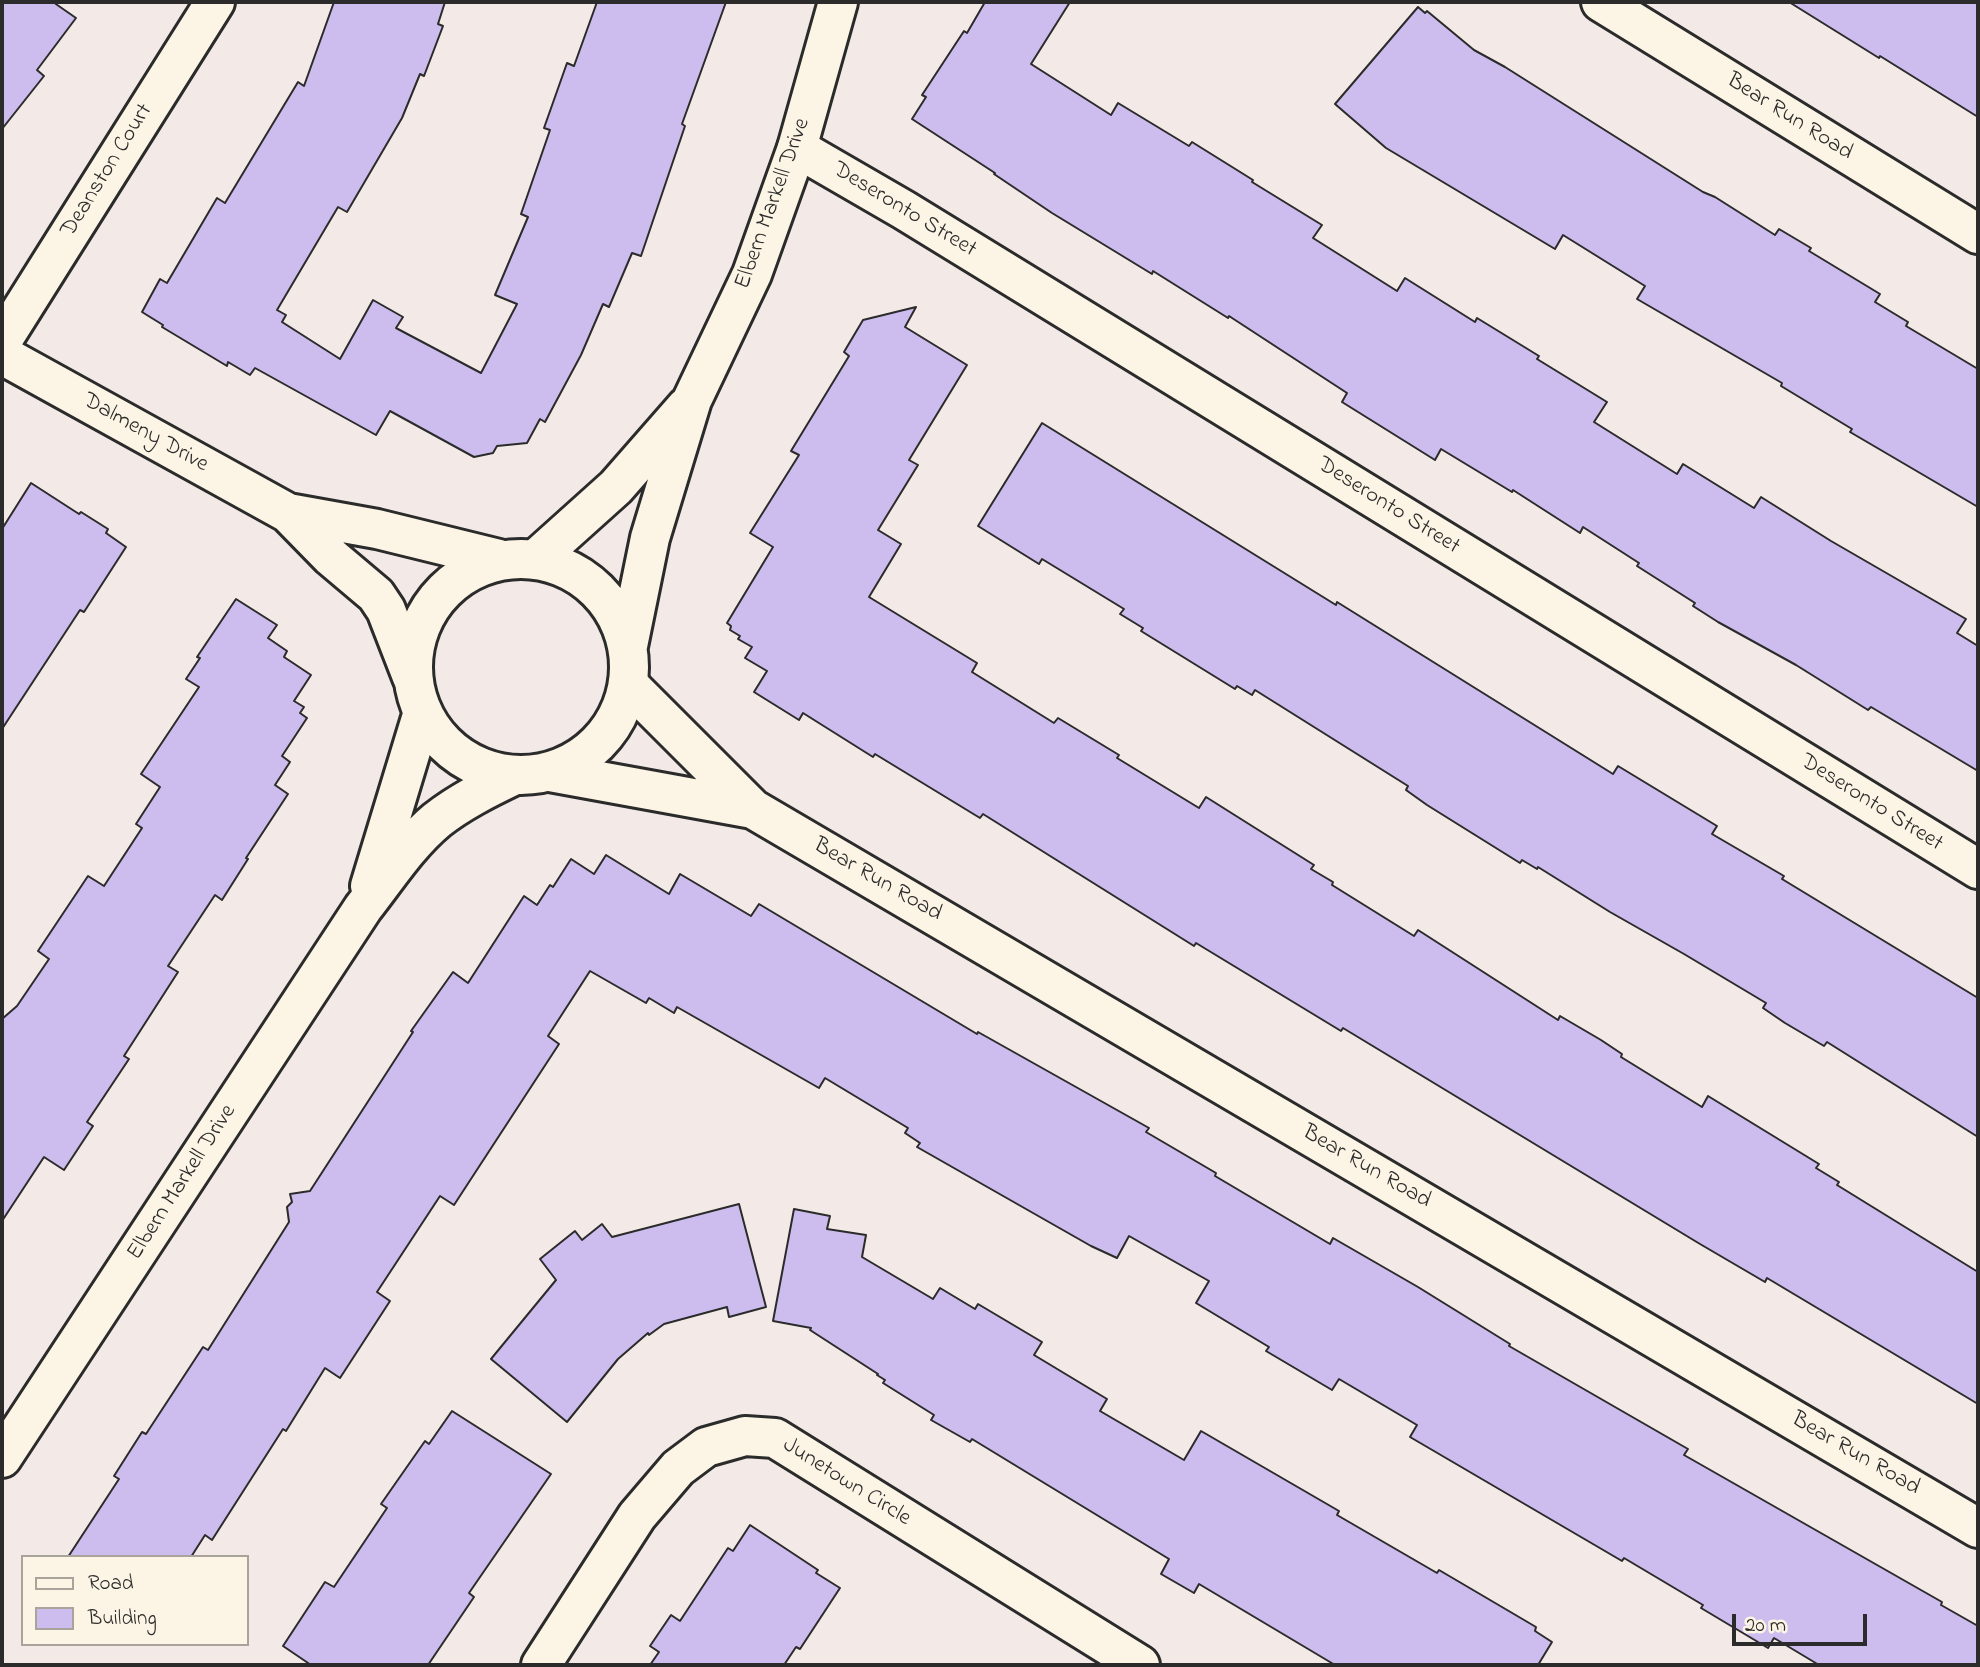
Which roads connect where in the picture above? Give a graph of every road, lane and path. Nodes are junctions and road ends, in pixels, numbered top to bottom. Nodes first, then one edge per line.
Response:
1 (215, 2) edge
2 (838, 2) edge
3 (1601, 2) edge
4 (797, 148) junction
5 (1978, 234) edge
6 (2, 341) edge
7 (2, 355) edge
8 (692, 400) junction
9 (288, 513) junction
10 (537, 558) junction
11 (499, 559) junction
12 (628, 646) junction
13 (412, 677) junction
14 (628, 684) junction
15 (422, 715) junction
16 (550, 772) junction
17 (513, 776) junction
18 (753, 809) junction
19 (1978, 869) edge
20 (363, 908) junction
21 (2, 1458) edge
22 (1978, 1528) edge
23 (541, 1665) edge
24 (1140, 1665) edge

1 - 6 street, Deanston Court
2 - 4 street, Elbern Markell Drive
3 - 5 street, Bear Run Road
4 - 8 street, Elbern Markell Drive
4 - 19 street, Deseronto Street
7 - 9 street, Dalmeny Drive
8 - 10 street, Elbern Markell Drive
8 - 12 street, Elbern Markell Drive
9 - 11 street, Dalmeny Drive
9 - 13 street, Dalmeny Drive
10 - 11 street
10 - 12 street
11 - 13 street
12 - 14 street
13 - 15 street
14 - 16 street
14 - 18 street, Bear Run Road
15 - 17 street
15 - 20 street, Elbern Markell Drive
16 - 17 street
16 - 18 street, Bear Run Road
17 - 20 street, Elbern Markell Drive
18 - 22 street, Bear Run Road
20 - 21 street, Elbern Markell Drive
23 - 24 street, Junetown Circle

